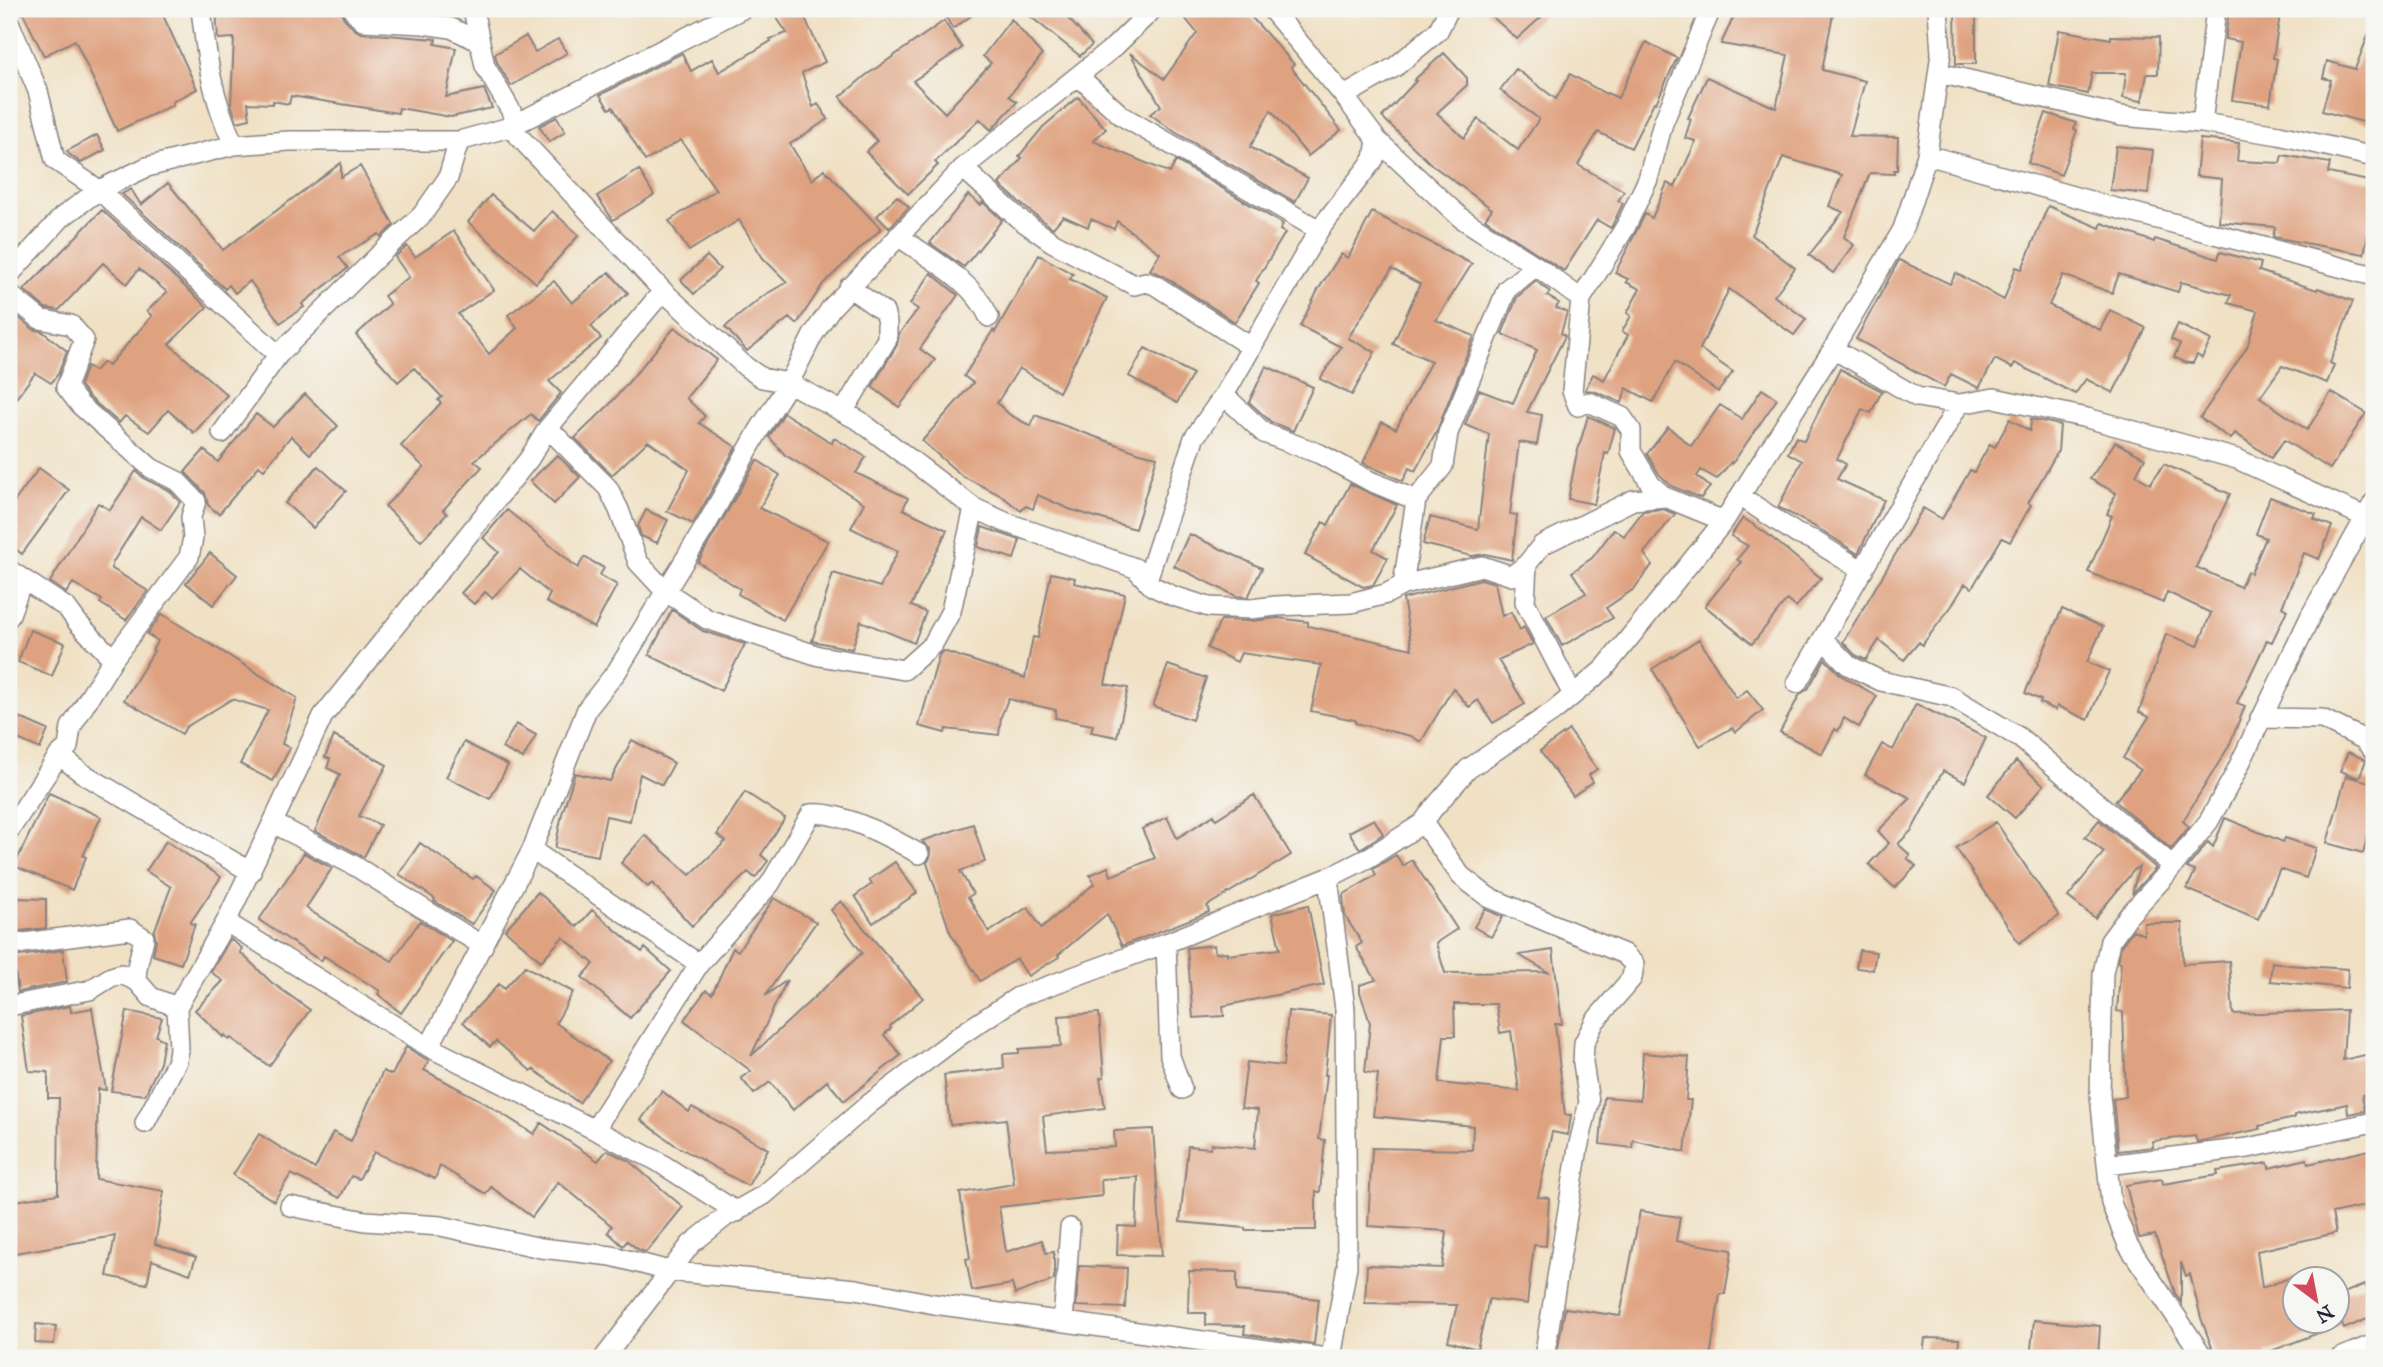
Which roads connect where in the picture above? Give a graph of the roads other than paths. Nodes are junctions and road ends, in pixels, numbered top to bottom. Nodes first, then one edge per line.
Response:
1 (201, 9) edge
2 (352, 9) edge
3 (473, 9) edge
4 (742, 9) edge
5 (1153, 9) edge
6 (1271, 9) edge
7 (1449, 9) edge
8 (1711, 9) edge
9 (1938, 9) edge
10 (2216, 9) edge
11 (9, 22) edge
12 (480, 42) junction
13 (1939, 73) junction
14 (1078, 76) junction
15 (1344, 96) junction
16 (2202, 123) junction
17 (514, 125) junction
18 (1377, 140) junction
19 (459, 141) junction
20 (234, 145) junction
21 (1927, 155) junction
22 (2374, 157) edge
23 (963, 168) junction
24 (99, 190) junction
25 (1318, 230) junction
26 (898, 236) junction
27 (1536, 266) junction
28 (9, 275) edge
29 (2374, 276) edge
30 (849, 286) junction
31 (663, 291) junction
32 (9, 295) edge
33 (1581, 299) junction
34 (989, 317) dead end
35 (1251, 347) junction
36 (1833, 349) junction
37 (278, 355) junction
38 (789, 383) junction
39 (1224, 395) junction
40 (1959, 404) junction
41 (843, 412) junction
42 (548, 428) junction
43 (222, 433) dead end
44 (1740, 496) junction
45 (1665, 497) junction
46 (1416, 500) junction
47 (974, 508) junction
48 (2371, 513) edge
49 (1724, 520) junction
50 (1527, 564) junction
51 (1863, 570) junction
52 (16, 575) edge
53 (1147, 580) junction
54 (1403, 584) junction
55 (665, 591) junction
56 (9, 617) edge
57 (1823, 639) junction
58 (113, 659) junction
59 (1797, 683) dead end
60 (1573, 695) junction
61 (2260, 719) junction
62 (2374, 751) edge
63 (59, 755) junction
64 (273, 823) junction
65 (1423, 823) junction
66 (9, 831) edge
67 (532, 850) junction
68 (919, 854) dead end
69 (2174, 866) junction
70 (251, 872) junction
71 (1328, 878) junction
72 (226, 922) junction
73 (1166, 943) junction
74 (9, 945) edge
75 (483, 946) junction
76 (699, 964) junction
77 (136, 981) junction
78 (9, 1006) edge
79 (177, 1007) junction
80 (429, 1047) junction
81 (1182, 1089) dead end
82 (2374, 1122) edge
83 (145, 1123) dead end
84 (594, 1129) junction
85 (2107, 1166) junction
86 (290, 1206) dead end
87 (737, 1212) junction
88 (1070, 1228) dead end
89 (691, 1244) junction
90 (668, 1271) junction
91 (705, 1275) junction
92 (1063, 1321) junction
93 (2374, 1344) edge
94 (604, 1358) edge
95 (1329, 1358) edge
96 (1544, 1358) edge
97 (2204, 1358) edge
98 (2340, 1358) edge

1 - 20 street
2 - 12 street
3 - 12 street
4 - 17 street
5 - 14 street
6 - 15 street
7 - 15 street
8 - 33 street
9 - 13 street
10 - 16 street
11 - 24 street
12 - 17 street
13 - 16 street
13 - 21 street
14 - 23 street
14 - 25 street
15 - 18 street
16 - 22 street
17 - 19 street
17 - 31 street
18 - 25 street
18 - 27 street
19 - 20 street
19 - 37 street
20 - 24 street
21 - 29 street
21 - 36 street
23 - 26 street
23 - 35 street
24 - 28 street
24 - 37 street
25 - 35 street
26 - 30 street
26 - 34 street
27 - 33 street
27 - 46 street
30 - 38 street
30 - 41 street
31 - 38 street
31 - 42 street
32 - 58 street
33 - 45 street
35 - 39 street
36 - 40 street
36 - 44 street
37 - 43 street
38 - 41 street
38 - 55 street
39 - 46 street
39 - 53 street
40 - 48 street
40 - 51 street
41 - 47 street
42 - 55 street
42 - 64 street
44 - 49 street
44 - 51 street
45 - 49 street
45 - 50 street
46 - 54 street
47 - 53 street
47 - 55 street
48 - 61 street
49 - 60 street
50 - 54 street
50 - 60 street
51 - 57 street
52 - 56 street
52 - 58 street
53 - 54 street
55 - 67 street
57 - 59 street
57 - 69 street
58 - 63 street
60 - 65 street
61 - 62 street
61 - 69 street
63 - 66 street
63 - 70 street
64 - 70 street
64 - 75 street
65 - 71 street
65 - 96 street
67 - 75 street
67 - 76 street
68 - 76 street
69 - 85 street
70 - 72 street
71 - 73 street
71 - 95 street
72 - 79 street
72 - 80 street
73 - 81 street
73 - 87 street
74 - 77 street
75 - 80 street
76 - 84 street
77 - 78 street
77 - 79 street
79 - 83 street
80 - 84 street
82 - 85 street
84 - 87 street
85 - 97 street
86 - 90 street
87 - 89 street
88 - 92 street
89 - 90 street
89 - 91 street
90 - 91 street
90 - 94 street
91 - 92 street
92 - 95 street
93 - 98 street

